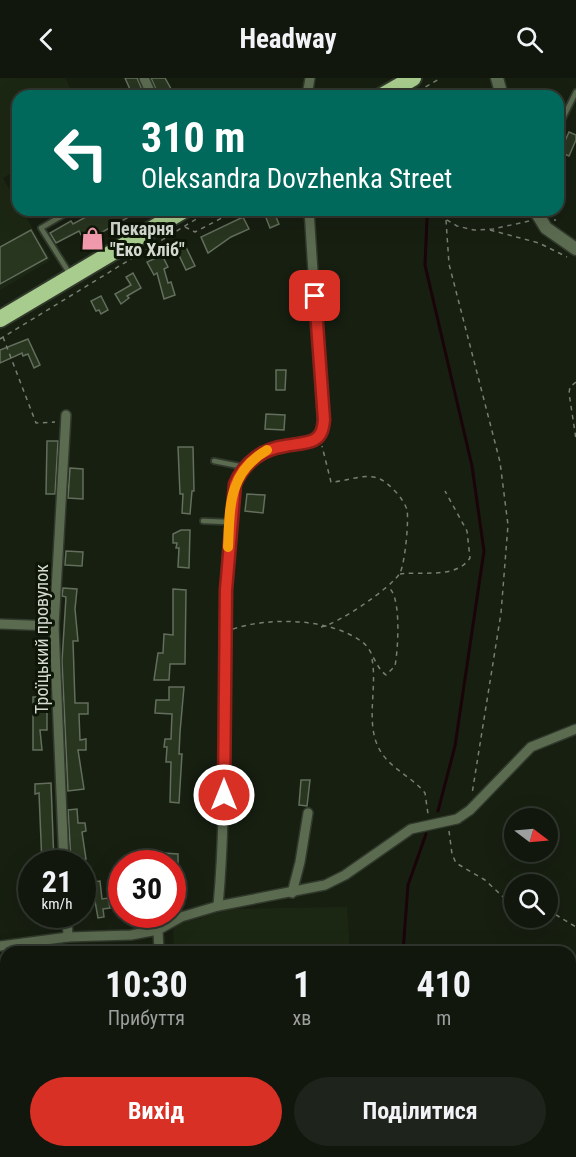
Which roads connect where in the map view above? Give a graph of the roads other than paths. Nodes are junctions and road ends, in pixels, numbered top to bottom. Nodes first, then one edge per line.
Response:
1 (413, 78) edge
2 (392, 90) edge
3 (576, 92) edge
4 (564, 116) edge
5 (62, 216) edge
6 (309, 216) edge
7 (539, 216) edge
8 (184, 218) edge
9 (573, 253) edge
10 (72, 276) junction
11 (0, 319) edge
12 (66, 419) road end
13 (214, 461) dead end
14 (244, 467) junction
15 (203, 521) dead end
16 (230, 522) junction
17 (0, 624) edge
18 (54, 626) junction
19 (576, 729) edge
20 (308, 813) dead end
21 (63, 850) edge
22 (292, 893) junction
23 (218, 906) junction
24 (68, 928) edge
25 (158, 930) junction
26 (68, 937) junction
27 (0, 946) edge
28 (159, 946) edge

1 - 2 highway
3 - 4 lane
5 - 10 lane
6 - 14 street
7 - 9 street
8 - 10 highway
10 - 11 highway
12 - 18 street, Троїцький провулок
13 - 14 lane
14 - 16 street
15 - 16 lane
16 - 23 street
17 - 18 street
18 - 21 street, Троїцький провулок
19 - 22 street
20 - 22 street
22 - 23 street
23 - 25 street
24 - 26 street
25 - 26 street
25 - 28 street
26 - 27 street

